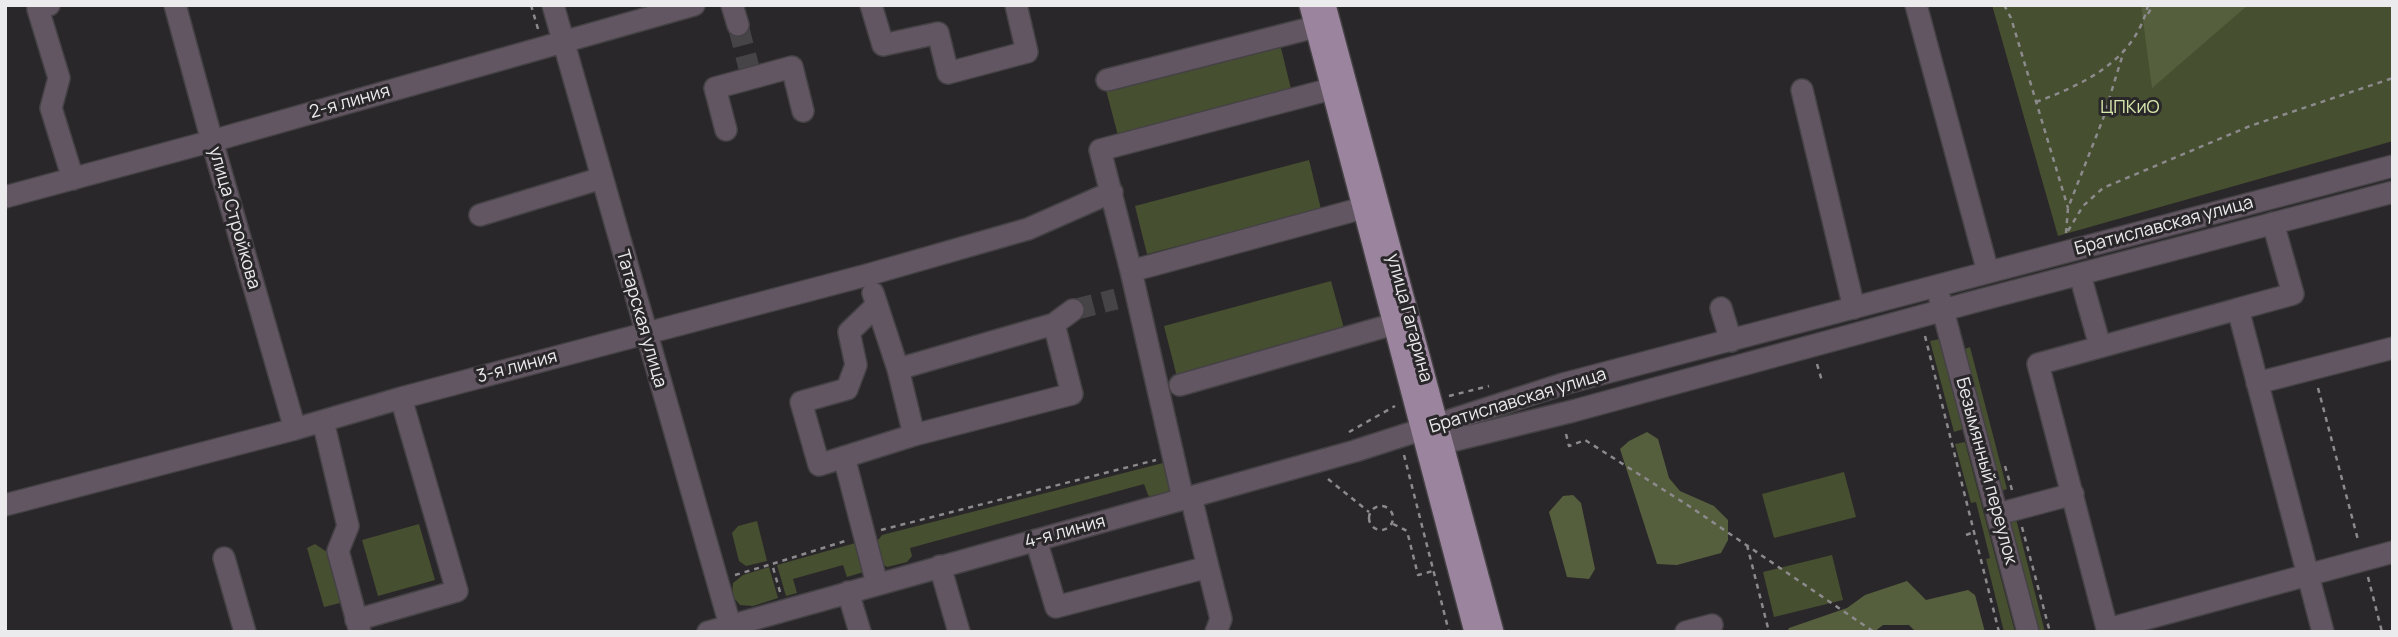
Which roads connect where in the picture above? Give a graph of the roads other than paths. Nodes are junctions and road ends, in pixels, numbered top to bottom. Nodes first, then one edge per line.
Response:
1 (48, 5) edge
2 (175, 5) edge
3 (553, 5) edge
4 (694, 5) edge
5 (871, 5) edge
6 (1016, 5) edge
7 (1310, 5) edge
8 (1325, 5) edge
9 (1916, 5) edge
10 (1315, 27) junction
11 (553, 44) junction
12 (1107, 80) dead end
13 (1331, 89) junction
14 (1802, 90) dead end
15 (803, 111) dead end
16 (726, 130) dead end
17 (212, 141) junction
18 (2393, 166) edge
19 (602, 178) junction
20 (73, 179) junction
21 (1112, 192) junction
22 (2393, 192) edge
23 (5, 197) edge
24 (1363, 208) junction
25 (480, 215) dead end
26 (2273, 223) junction
27 (1131, 271) junction
28 (1988, 272) junction
29 (867, 275) junction
30 (2080, 275) junction
31 (1935, 286) junction
32 (877, 305) junction
33 (1721, 308) dead end
34 (1854, 308) junction
35 (2238, 309) junction
36 (1073, 310) tunnel mouth
37 (1944, 310) junction
38 (1054, 324) junction
39 (1394, 324) junction
40 (645, 334) junction
41 (1731, 341) junction
42 (2100, 346) junction
43 (2393, 348) edge
44 (898, 369) junction
45 (2257, 383) junction
46 (1180, 385) dead end
47 (401, 398) junction
48 (323, 421) junction
49 (295, 429) junction
50 (1434, 432) junction
51 (914, 435) junction
52 (844, 457) junction
53 (2073, 494) junction
54 (1187, 498) junction
55 (5, 505) edge
56 (2008, 511) junction
57 (1036, 540) junction
58 (2393, 552) edge
59 (224, 558) dead end
60 (940, 566) junction
61 (1208, 567) junction
62 (2308, 577) junction
63 (877, 584) junction
64 (848, 592) junction
65 (1712, 625) dead end
66 (358, 626) edge
67 (731, 629) edge
68 (2108, 631) edge
69 (245, 632) edge
70 (708, 632) edge
71 (860, 632) edge
72 (958, 632) edge
73 (1216, 632) edge
74 (1475, 632) edge
75 (1493, 632) edge
76 (1686, 632) edge
77 (2028, 632) edge
78 (2323, 632) edge

1 - 20 street
2 - 17 street, улица Стройкова
3 - 11 street, Татарская улица
4 - 11 street, 2-я линия
5 - 6 street
7 - 10 main road, улица Гагарина
8 - 50 main road, улица Гагарина
9 - 28 street
10 - 12 street
10 - 13 main road, улица Гагарина
11 - 17 street, 2-я линия
11 - 19 street, Татарская улица
13 - 21 street
13 - 24 main road, улица Гагарина
14 - 34 street
15 - 16 street
17 - 20 street, 2-я линия
17 - 49 street, улица Стройкова
18 - 28 street, Братиславская улица
19 - 25 street
19 - 40 street, Татарская улица
20 - 23 street, 2-я линия
21 - 27 street
21 - 29 street, 3-я линия
22 - 26 street, Братиславская улица
24 - 27 street
24 - 39 main road, улица Гагарина
26 - 30 street, Братиславская улица
26 - 35 street
27 - 54 street
28 - 31 street, Братиславская улица
29 - 32 street
29 - 40 street, 3-я линия
30 - 37 street, Братиславская улица
30 - 42 street
31 - 34 street, Братиславская улица
31 - 37 street
32 - 44 street
32 - 52 street
33 - 41 street
34 - 41 street, Братиславская улица
35 - 42 street
35 - 45 street
36 - 38 street
37 - 50 street, Братиславская улица
37 - 56 street, Безымянный переулок
38 - 44 street
38 - 51 street
39 - 46 street
39 - 50 main road, улица Гагарина
40 - 47 street, 3-я линия
40 - 67 street, Татарская улица
41 - 50 street, Братиславская улица
42 - 53 street
43 - 45 street
44 - 51 street
45 - 62 street
47 - 48 street, 3-я линия
47 - 66 street
48 - 49 street, 3-я линия
48 - 66 street
49 - 55 street, 3-я линия
50 - 54 street, 4-я линия
50 - 74 main road, улица Гагарина
50 - 75 main road, улица Гагарина
51 - 52 street
52 - 63 street
53 - 56 street
53 - 68 street
54 - 57 street, 4-я линия
54 - 61 street
56 - 77 street, Безымянный переулок
57 - 60 street, 4-я линия
57 - 61 street
58 - 62 street
59 - 69 street
60 - 63 street, 4-я линия
60 - 72 street
61 - 73 street
62 - 68 street
62 - 78 street
63 - 64 street, 4-я линия
64 - 67 street, 4-я линия
64 - 71 street
65 - 76 street
67 - 70 street, 4-я линия

